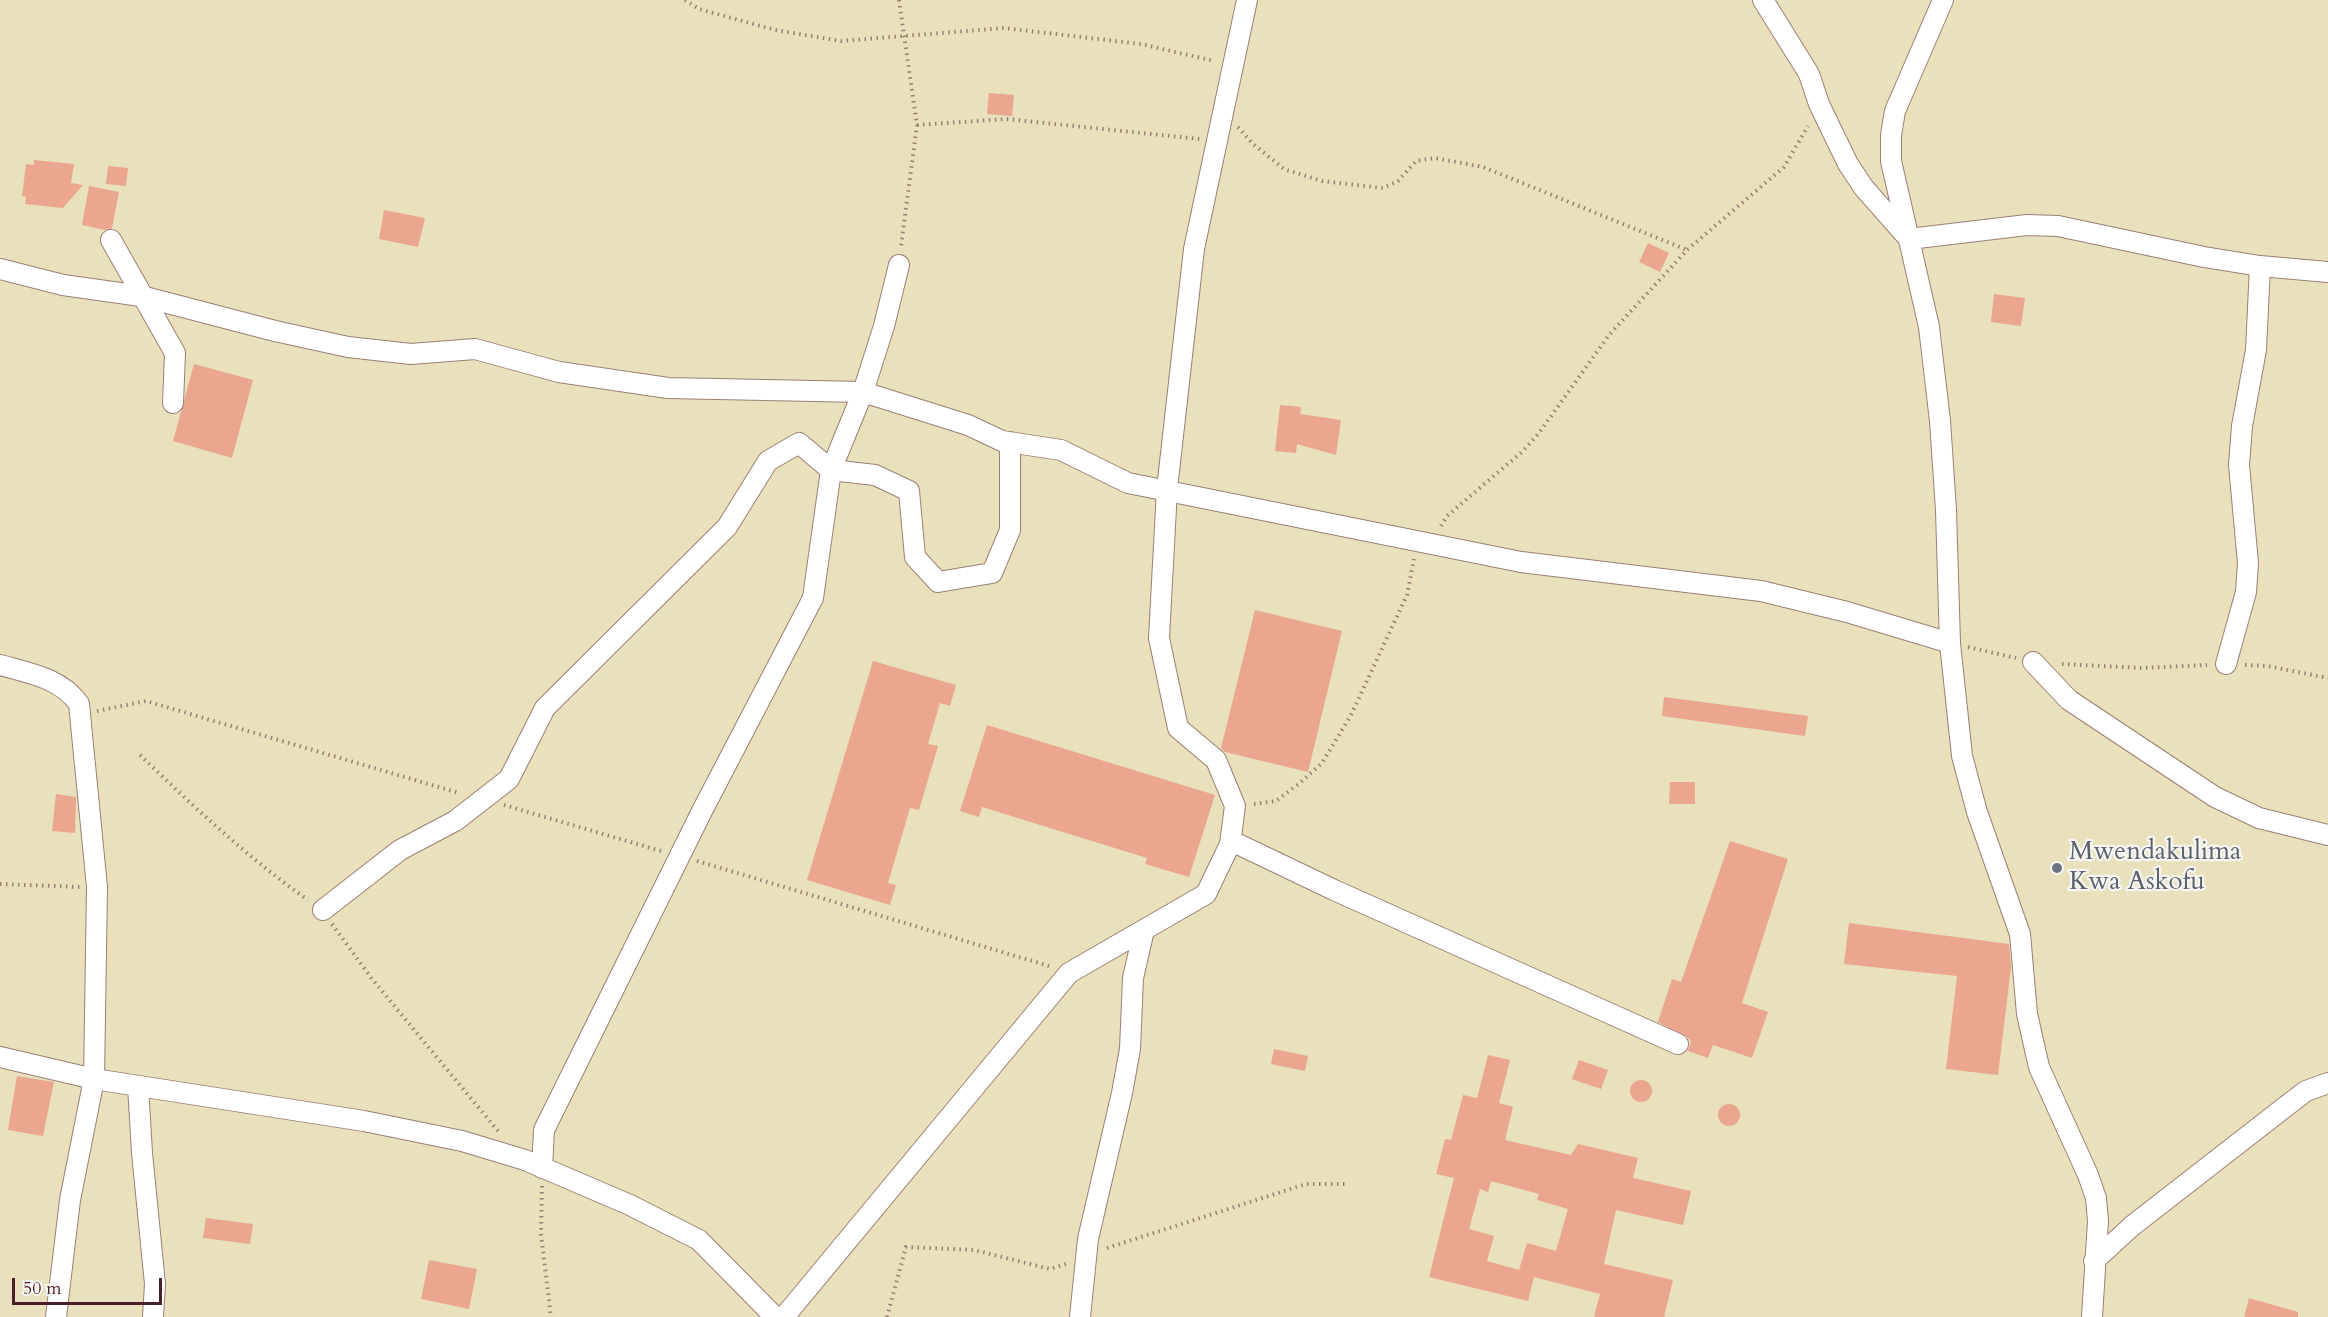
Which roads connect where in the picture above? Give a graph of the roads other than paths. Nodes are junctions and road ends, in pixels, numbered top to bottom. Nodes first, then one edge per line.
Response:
1 (1247, 0) edge
2 (1763, 0) edge
3 (1943, 0) edge
4 (1909, 239) junction
5 (111, 240) dead end
6 (899, 265) road end
7 (2260, 266) junction
8 (0, 269) edge
9 (2328, 272) edge
10 (141, 296) junction
11 (863, 392) junction
12 (173, 403) dead end
13 (1010, 442) junction
14 (831, 470) junction
15 (1167, 489) junction
16 (1950, 643) junction
17 (2033, 662) road end
18 (2226, 664) road end
19 (0, 665) edge
20 (2328, 835) edge
21 (1230, 844) junction
22 (323, 910) road end
23 (1144, 930) junction
24 (1678, 1044) dead end
25 (0, 1057) edge
26 (94, 1079) junction
27 (2328, 1083) edge
28 (138, 1086) junction
29 (542, 1168) junction
30 (2094, 1261) junction
31 (56, 1317) edge
32 (153, 1317) edge
33 (775, 1317) edge
34 (784, 1317) edge
35 (1080, 1317) edge
36 (2092, 1317) edge

1 - 15 street
2 - 4 street
3 - 4 street
4 - 7 street
4 - 16 street
5 - 10 street
6 - 11 street
7 - 9 street
7 - 18 street
8 - 10 street
10 - 11 street
10 - 12 street
11 - 13 street
11 - 14 street
13 - 14 street
13 - 15 street
14 - 22 street
14 - 29 street
15 - 16 street
15 - 21 street
16 - 30 street
17 - 20 street
19 - 26 street
21 - 23 street
21 - 24 street
23 - 34 street
23 - 35 street
25 - 26 street
26 - 28 street
26 - 31 street
27 - 30 street
28 - 29 street
28 - 32 street
29 - 33 street
30 - 36 street

